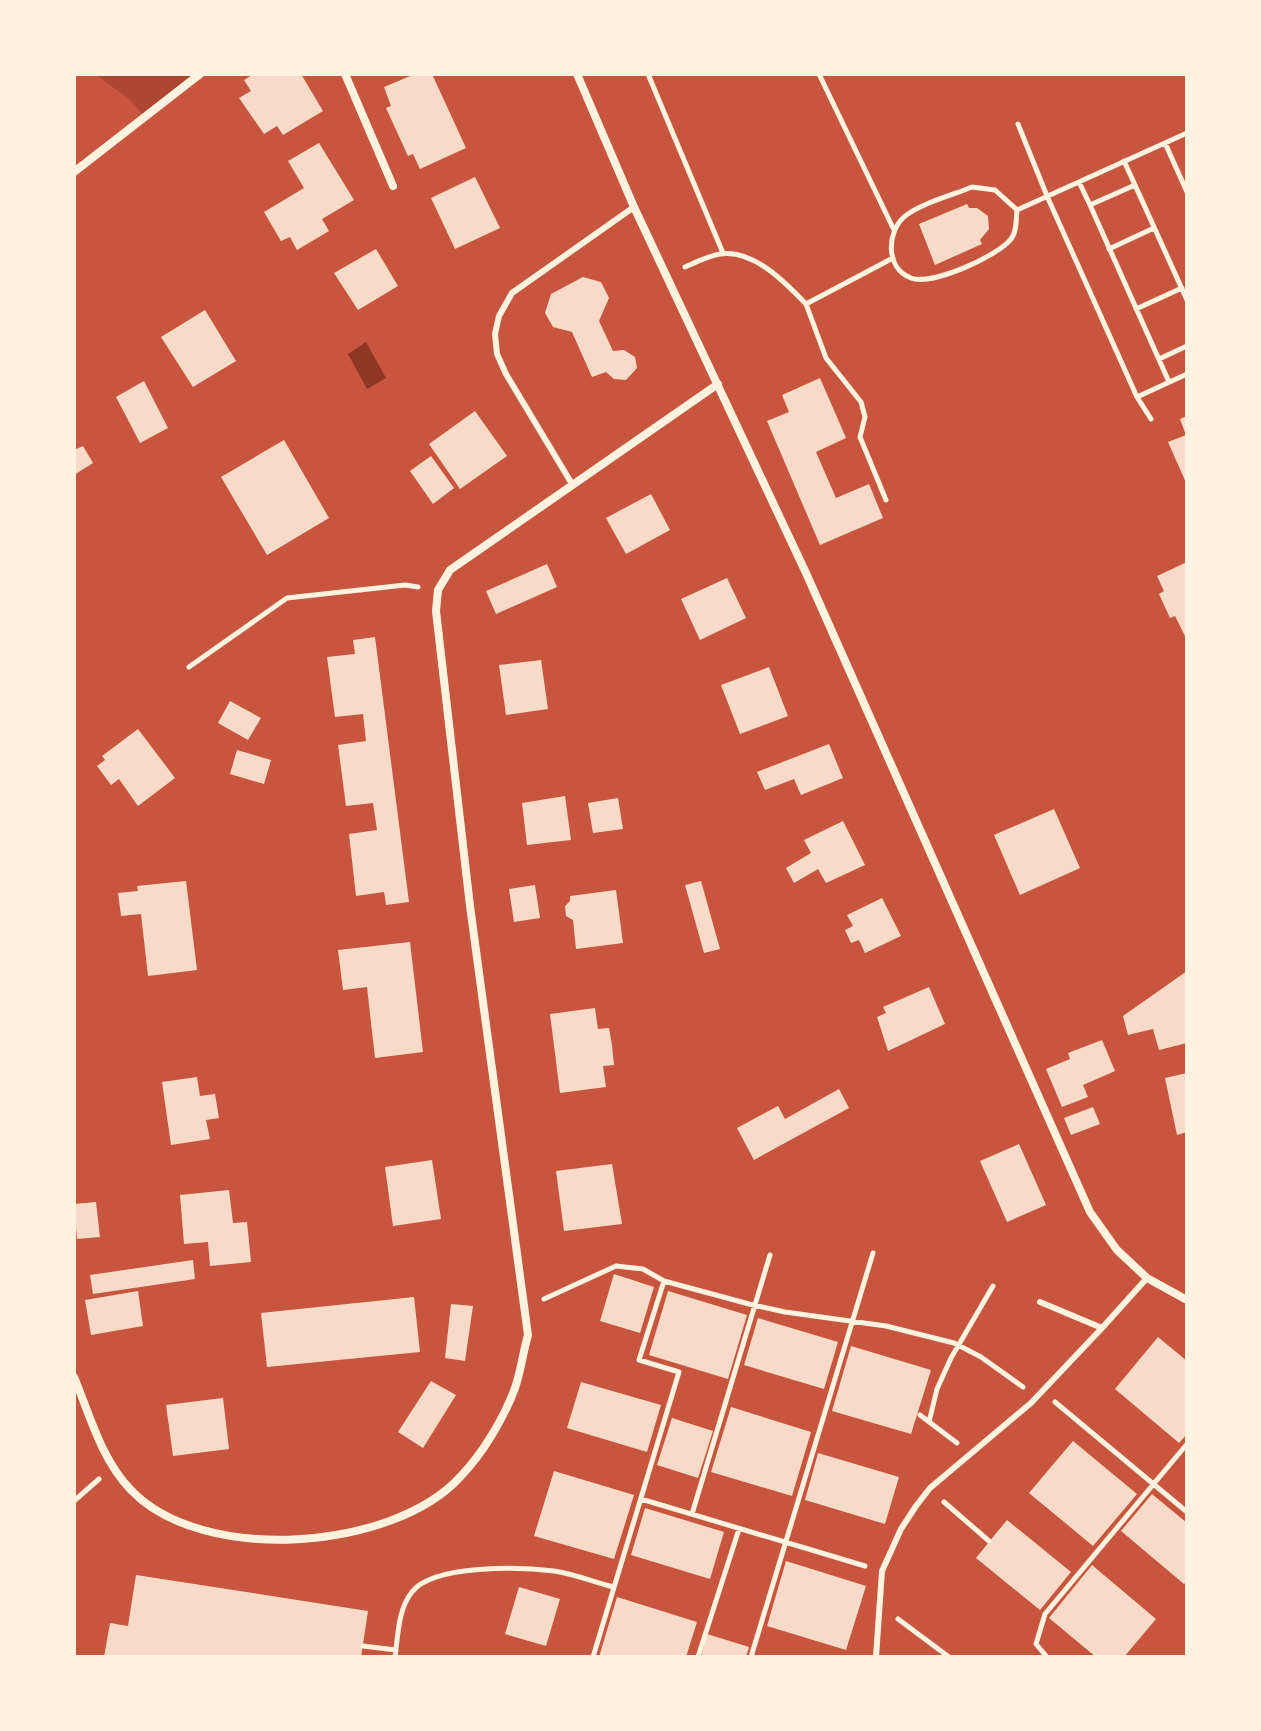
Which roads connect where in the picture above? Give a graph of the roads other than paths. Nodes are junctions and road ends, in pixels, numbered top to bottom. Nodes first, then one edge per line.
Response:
1 (200, 74) edge
2 (345, 74) edge
3 (577, 74) edge
4 (74, 172) edge
5 (393, 186) dead end
6 (634, 207) junction
7 (718, 384) junction
8 (572, 484) junction
9 (1147, 1278) junction
10 (1187, 1300) edge
11 (1040, 1302) dead end
12 (1102, 1328) junction
13 (74, 1377) edge
14 (876, 1657) edge

1 - 4 street
2 - 5 street
3 - 6 street
6 - 7 street
6 - 8 lane
7 - 8 street
7 - 9 street
8 - 13 street
9 - 10 street
9 - 12 lane
11 - 12 lane
12 - 14 lane

